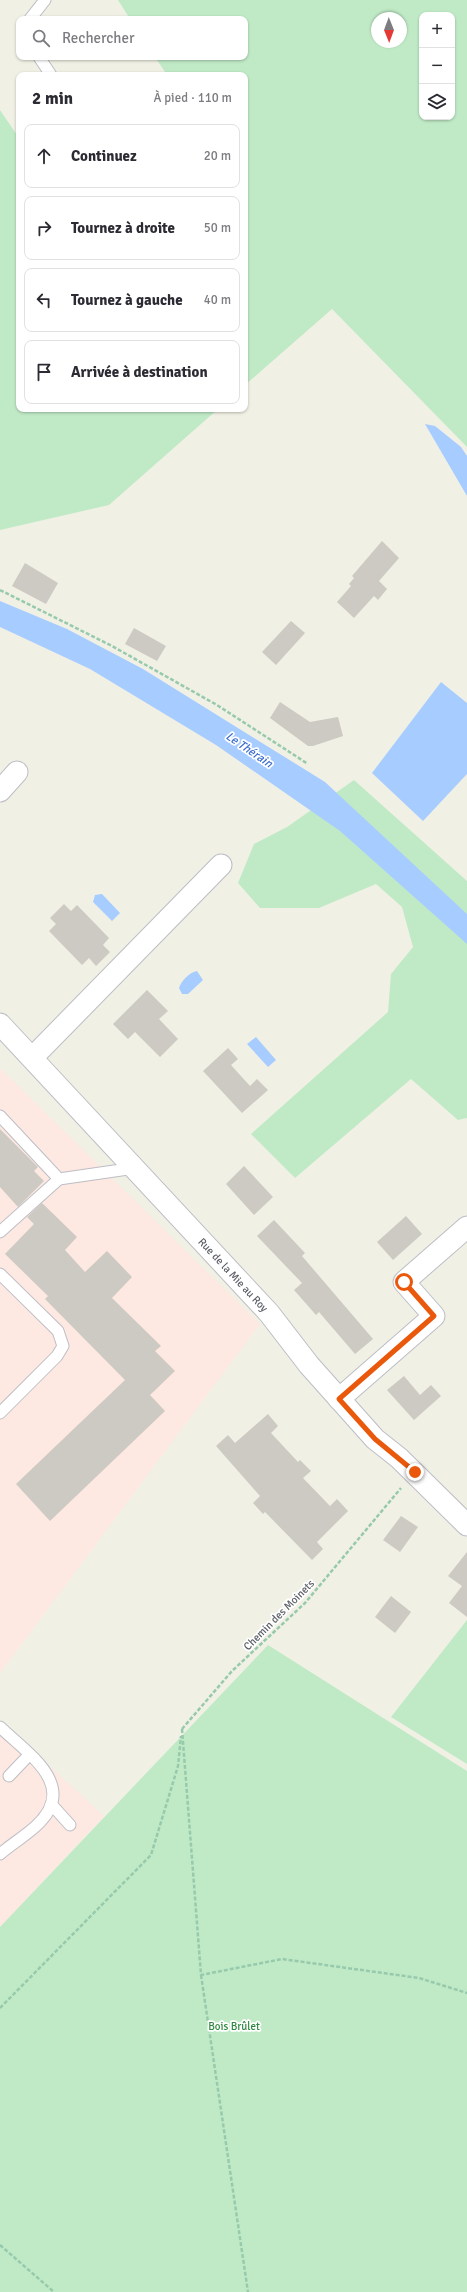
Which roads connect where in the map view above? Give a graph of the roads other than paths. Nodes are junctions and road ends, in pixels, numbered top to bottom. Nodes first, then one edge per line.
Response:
1 (46, 0) edge
2 (33, 16) edge
3 (41, 60) edge
4 (49, 72) edge
5 (17, 772) dead end
6 (0, 791) edge
7 (221, 866) dead end
8 (0, 1024) edge
9 (32, 1057) junction
10 (0, 1116) edge
11 (135, 1168) junction
12 (59, 1179) junction
13 (467, 1227) edge
14 (0, 1232) edge
15 (0, 1274) edge
16 (339, 1399) junction
17 (0, 1412) edge
18 (467, 1525) edge
19 (0, 1727) edge
20 (29, 1755) junction
21 (9, 1776) dead end
22 (51, 1804) junction
23 (70, 1825) dead end
24 (0, 1854) edge

1 - 2 lane
3 - 4 lane
5 - 6 street
7 - 9 street
8 - 9 street, Rue de la Mie au Roy
9 - 11 street, Rue de la Mie au Roy
10 - 12 lane
11 - 12 lane
11 - 16 street, Rue de la Mie au Roy
12 - 14 lane
13 - 16 street
15 - 17 lane
16 - 18 street, Rue de la Mie au Roy
19 - 20 lane
20 - 21 lane
20 - 22 lane
22 - 23 lane
22 - 24 lane

